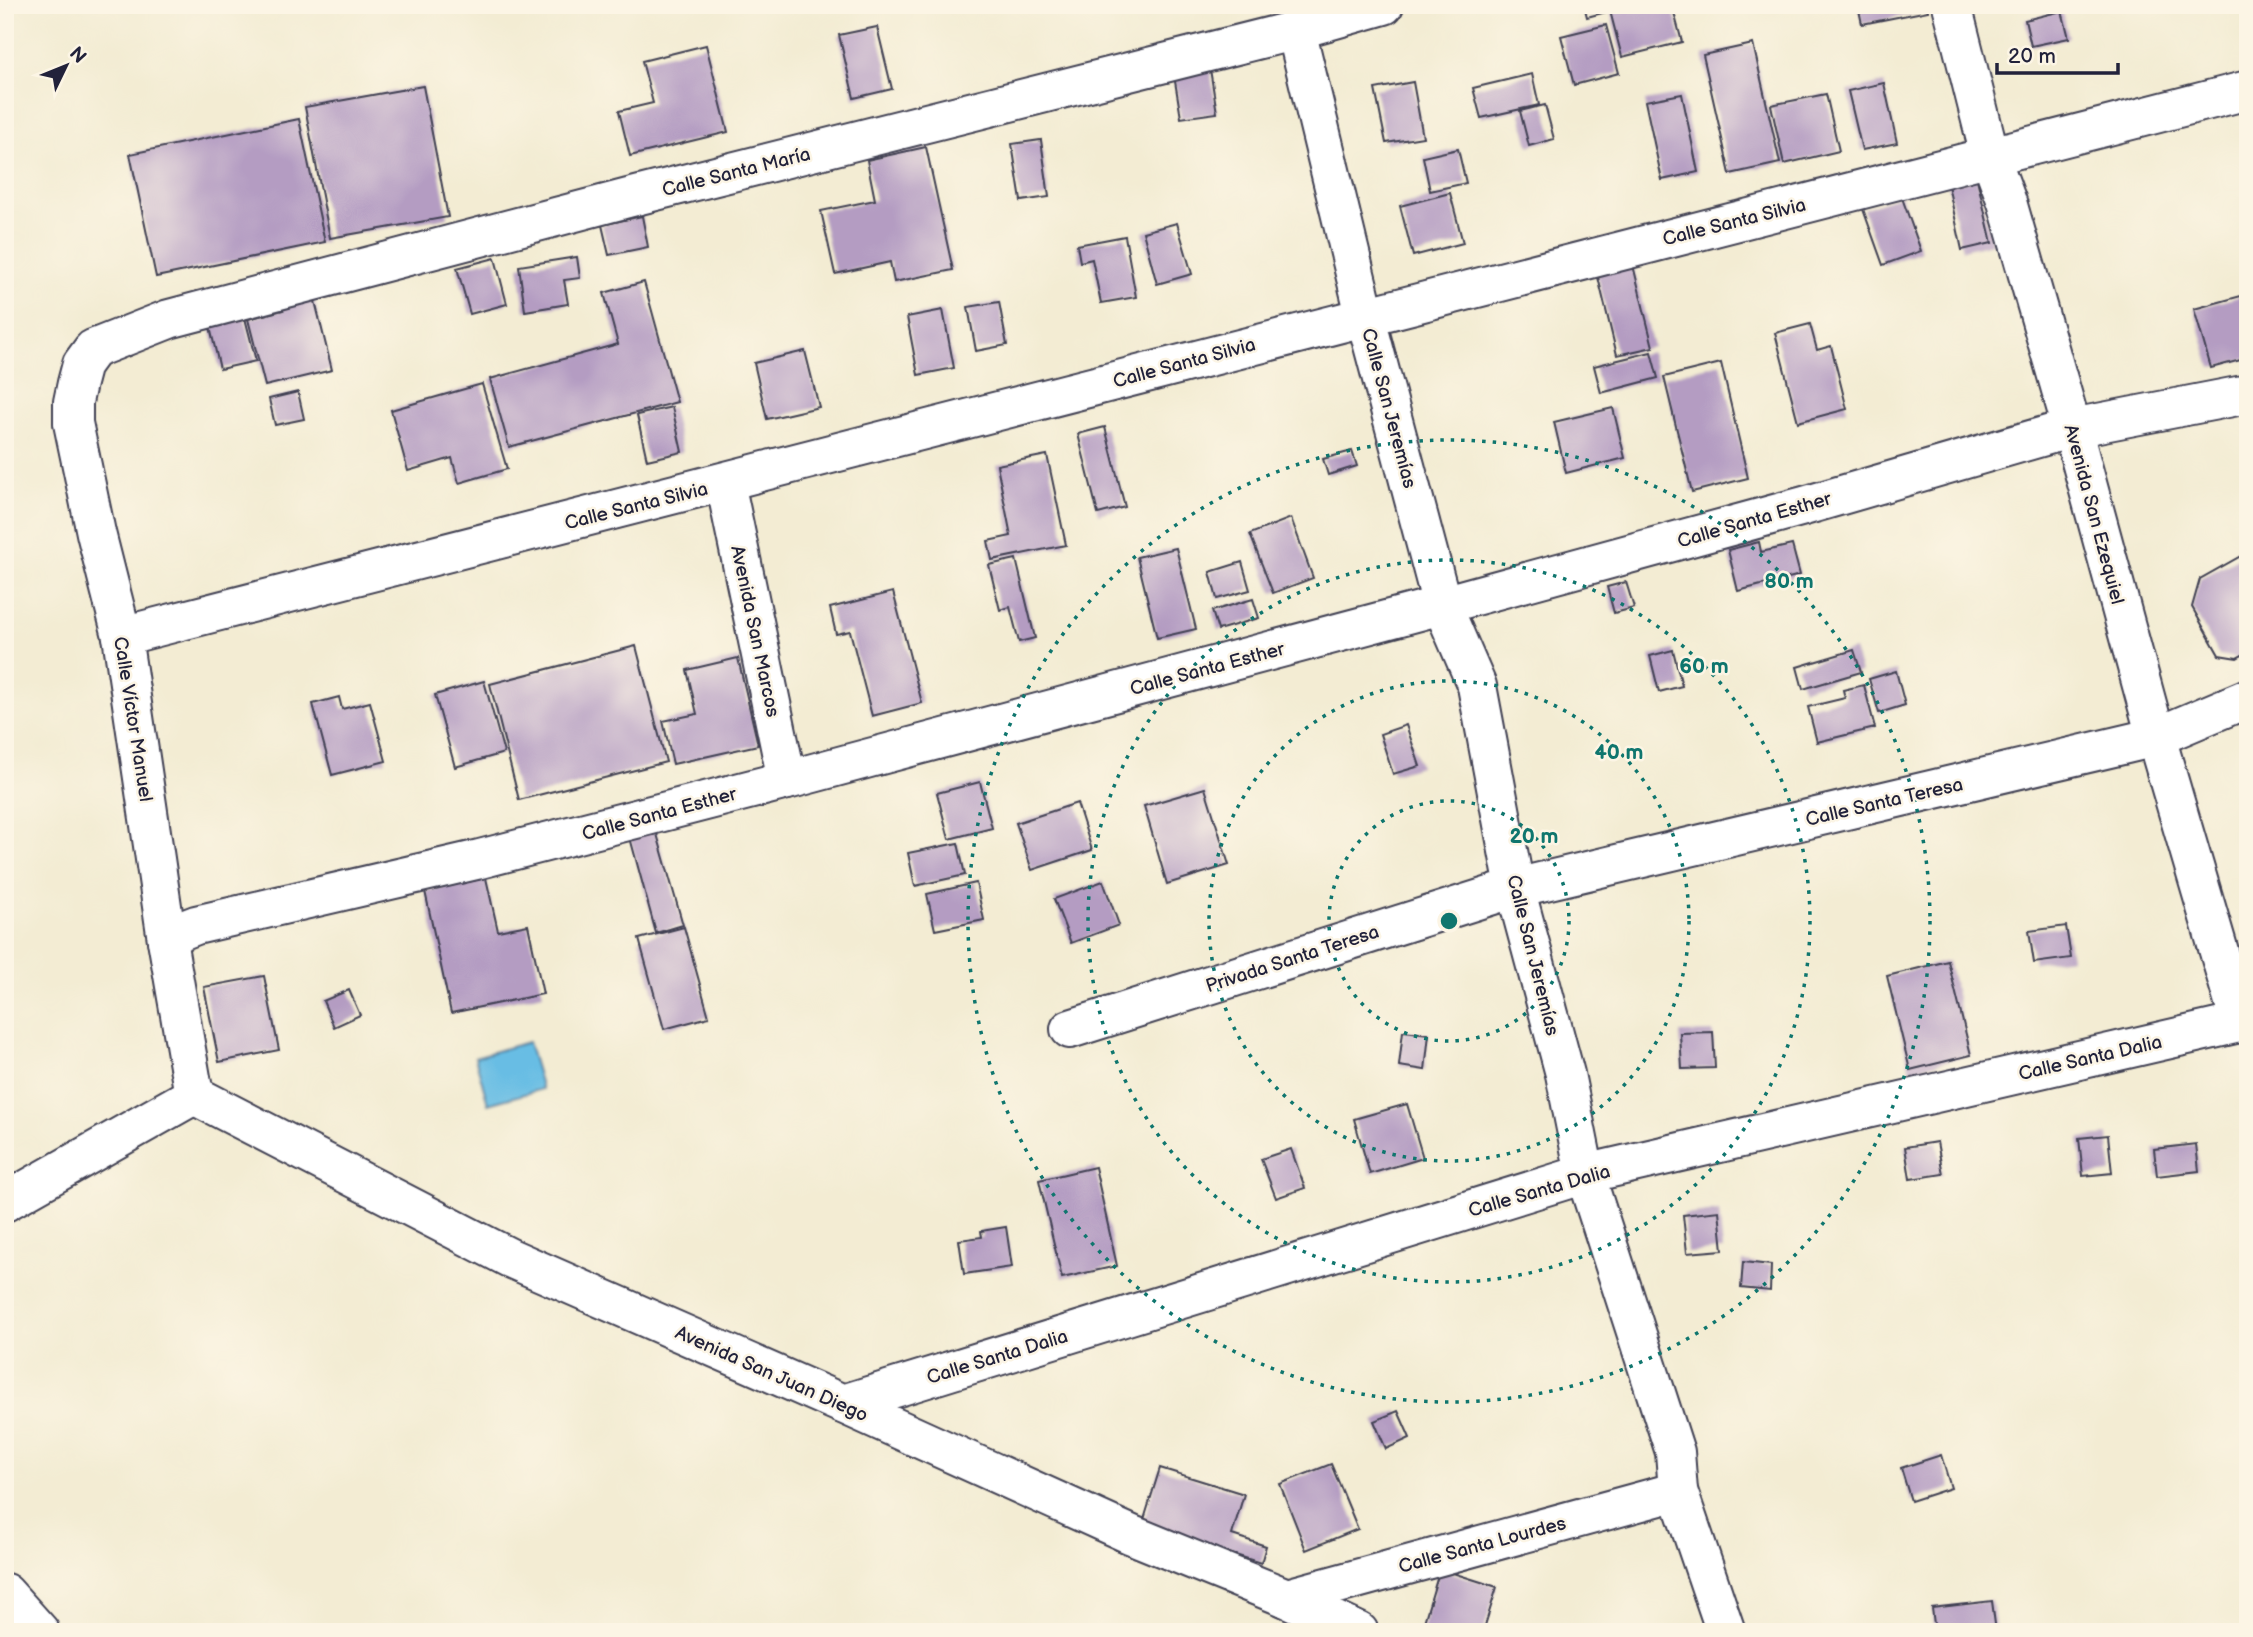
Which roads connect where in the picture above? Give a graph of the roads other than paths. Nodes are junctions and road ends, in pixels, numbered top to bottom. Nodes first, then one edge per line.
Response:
1 (1384, 5) edge
2 (1952, 5) edge
3 (1296, 30) junction
4 (2248, 90) edge
5 (1990, 156) junction
6 (1365, 315) junction
7 (93, 349) joint
8 (2248, 394) edge
9 (2072, 428) junction
10 (725, 482) junction
11 (1442, 605) junction
12 (122, 636) junction
13 (2248, 698) edge
14 (2156, 737) junction
15 (787, 780) junction
16 (1515, 888) junction
17 (167, 940) junction
18 (2244, 1022) edge
19 (1070, 1029) dead end
20 (194, 1095) junction
21 (1585, 1174) junction
22 (5, 1202) edge
23 (843, 1404) junction
24 (1678, 1491) junction
25 (5, 1593) edge
26 (1287, 1598) junction
27 (40, 1632) edge
28 (1359, 1632) edge
29 (1726, 1632) edge

1 - 3 street, Calle Santa María
2 - 5 street, Avenida San Ezequiel
3 - 6 street, Calle San Jeremías
3 - 7 street, Calle Santa María
4 - 5 street, Calle Santa Silvia
5 - 6 street, Calle Santa Silvia
5 - 9 street, Avenida San Ezequiel
6 - 10 street, Calle Santa Silvia
6 - 11 street, Calle San Jeremías
7 - 12 street, Calle Víctor Manuel
8 - 9 street, Calle Santa Esther
9 - 11 street, Calle Santa Esther
9 - 14 street, Avenida San Ezequiel
10 - 12 street, Calle Santa Silvia
10 - 15 street, Avenida San Marcos
11 - 15 street, Calle Santa Esther
11 - 16 street, Calle San Jeremías
12 - 17 street, Calle Víctor Manuel
13 - 14 street, Calle Santa Teresa
14 - 16 street, Calle Santa Teresa
14 - 18 street, Avenida San Ezequiel
15 - 17 street, Calle Santa Esther
16 - 19 street, Privada Santa Teresa
16 - 21 street, Calle San Jeremías
17 - 20 street, Calle Víctor Manuel
18 - 21 street, Calle Santa Dalia
20 - 22 street
20 - 23 street, Avenida San Juan Diego
21 - 23 street, Calle Santa Dalia
21 - 24 street, Calle San Jeremías
23 - 26 street, Avenida San Juan Diego
24 - 26 street, Calle Santa Lourdes
24 - 29 street, Calle San Jeremías
25 - 27 street
26 - 28 street, Avenida San Juan Diego

